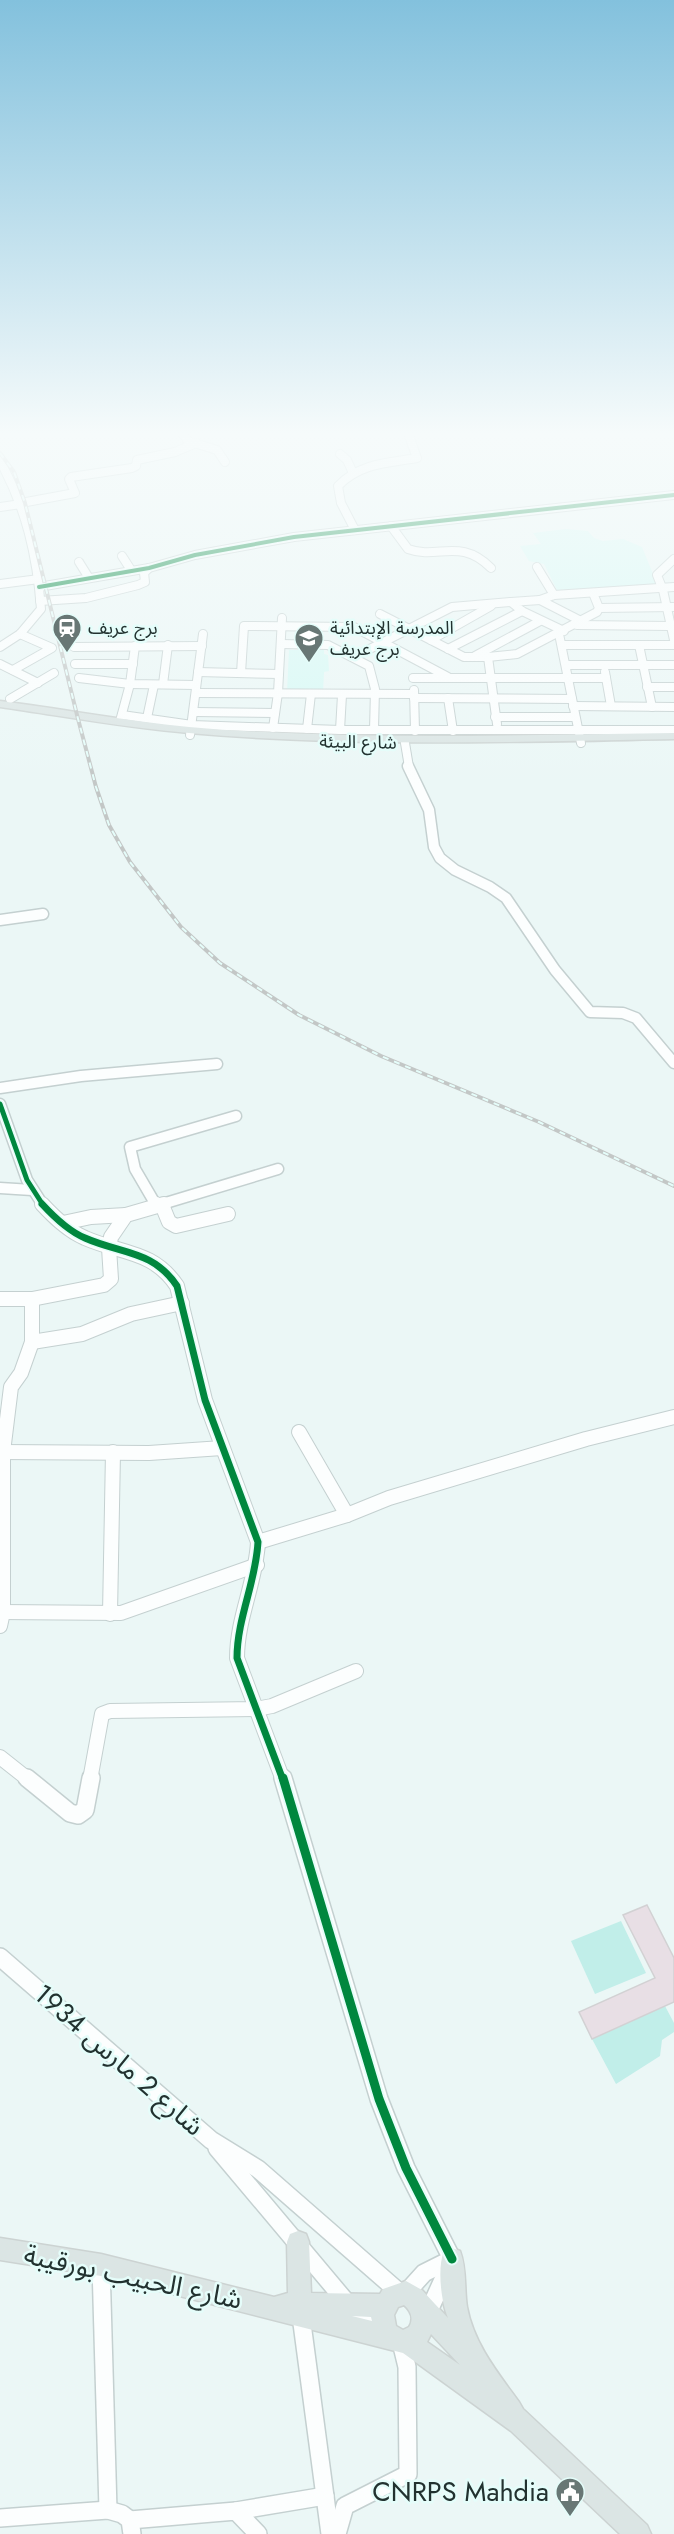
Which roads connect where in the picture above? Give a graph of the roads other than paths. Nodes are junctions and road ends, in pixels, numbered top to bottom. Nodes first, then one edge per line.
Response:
1 (32, 551) edge
2 (216, 551) edge
3 (457, 551) edge
4 (122, 556) dead end
5 (674, 560) edge
6 (79, 562) dead end
7 (537, 567) dead end
8 (149, 568) junction
9 (491, 568) dead end
10 (131, 570) junction
11 (89, 578) junction
12 (39, 583) junction
13 (0, 584) edge
14 (674, 587) edge
15 (664, 588) junction
16 (593, 592) junction
17 (554, 596) junction
18 (540, 600) junction
19 (40, 602) junction
20 (511, 602) junction
21 (495, 604) junction
22 (669, 607) edge
23 (600, 608) junction
24 (522, 611) junction
25 (380, 614) dead end
26 (282, 621) junction
27 (540, 621) junction
28 (578, 623) junction
29 (669, 626) junction
30 (409, 629) junction
31 (561, 632) junction
32 (20, 634) junction
33 (203, 634) dead end
34 (431, 640) junction
35 (674, 640) edge
36 (382, 643) junction
37 (281, 644) junction
38 (168, 645) junction
39 (562, 645) junction
40 (639, 645) junction
41 (674, 645) edge
42 (98, 646) junction
43 (135, 646) junction
44 (202, 646) junction
45 (0, 647) edge
46 (74, 647) dead end
47 (448, 649) junction
48 (354, 657) junction
49 (474, 657) junction
50 (488, 657) junction
51 (412, 658) junction
52 (0, 664) edge
53 (133, 664) junction
54 (568, 665) junction
55 (604, 665) junction
56 (643, 665) junction
57 (674, 665) edge
58 (13, 670) junction
59 (198, 672) junction
60 (54, 673) dead end
61 (241, 673) junction
62 (279, 674) junction
63 (448, 677) junction
64 (490, 677) junction
65 (79, 678) dead end
66 (413, 678) junction
67 (569, 678) junction
68 (606, 678) junction
69 (38, 683) junction
70 (130, 684) junction
71 (158, 685) junction
72 (648, 687) junction
73 (674, 687) edge
74 (196, 689) junction
75 (278, 693) junction
76 (0, 694) edge
77 (311, 694) junction
78 (342, 695) junction
79 (375, 695) junction
80 (414, 697) junction
81 (448, 698) junction
82 (493, 698) junction
83 (572, 702) junction
84 (5, 703) edge
85 (611, 706) junction
86 (652, 707) junction
87 (674, 707) edge
88 (45, 711) junction
89 (194, 712) junction
90 (275, 713) junction
91 (495, 717) junction
92 (575, 717) junction
93 (121, 718) junction
94 (147, 718) junction
95 (273, 728) junction
96 (307, 729) junction
97 (191, 730) junction
98 (340, 730) junction
99 (374, 730) junction
100 (674, 730) edge
101 (414, 731) junction
102 (453, 731) junction
103 (498, 731) junction
104 (674, 736) edge
105 (579, 737) junction
106 (674, 741) edge
107 (405, 743) junction
108 (43, 914) dead end
109 (0, 920) edge
110 (674, 1063) edge
111 (217, 1064) dead end
112 (0, 1088) edge
113 (0, 1104) edge
114 (236, 1116) dead end
115 (278, 1169) dead end
116 (0, 1188) edge
117 (32, 1190) junction
118 (160, 1205) junction
119 (228, 1214) dead end
120 (126, 1215) junction
121 (63, 1223) junction
122 (109, 1248) junction
123 (0, 1299) edge
124 (32, 1299) junction
125 (182, 1303) junction
126 (32, 1342) junction
127 (6, 1388) edge
128 (674, 1417) edge
129 (298, 1432) dead end
130 (222, 1448) junction
131 (1, 1452) edge
132 (113, 1452) junction
133 (347, 1515) junction
134 (258, 1542) junction
135 (256, 1566) junction
136 (2, 1612) edge
137 (110, 1614) junction
138 (0, 1626) edge
139 (356, 1671) dead end
140 (256, 1709) junction
141 (0, 1757) edge
142 (0, 1957) edge
143 (211, 2140) junction
144 (298, 2242) junction
145 (0, 2249) edge
146 (452, 2259) junction
147 (101, 2265) junction
148 (348, 2304) junction
149 (411, 2306) junction
150 (300, 2310) junction
151 (396, 2339) junction
152 (479, 2368) junction
153 (520, 2422) junction
154 (326, 2496) junction
155 (108, 2510) junction
156 (236, 2511) junction
157 (0, 2518) edge
158 (131, 2527) edge
159 (258, 2534) edge
160 (330, 2534) edge
161 (337, 2534) edge
162 (638, 2534) edge

1 - 12 street
2 - 8 street
3 - 9 street
4 - 10 street
5 - 15 street
6 - 11 street
7 - 17 street
8 - 10 street
8 - 19 street
10 - 11 street
11 - 12 street
12 - 13 street
12 - 19 street
14 - 15 street
15 - 16 street
15 - 22 street
16 - 17 street
16 - 23 street
17 - 18 street
18 - 20 street
18 - 28 street
19 - 32 street
20 - 21 street
20 - 24 street
21 - 30 street
21 - 34 street
22 - 23 street
22 - 29 street
23 - 28 street
24 - 27 street
24 - 47 street
25 - 30 street
26 - 36 street
26 - 37 street
26 - 61 street
27 - 31 street
27 - 49 street
28 - 29 street
28 - 31 street
29 - 35 street
30 - 34 street
30 - 36 street
31 - 39 street
31 - 50 street
32 - 45 street
32 - 58 street
33 - 44 street
34 - 47 street
36 - 48 street
36 - 51 street
37 - 48 street
37 - 62 street
38 - 43 street
38 - 44 street
38 - 71 street
39 - 40 street
39 - 54 street
40 - 41 street
40 - 56 street
42 - 43 street
42 - 46 street
42 - 53 street
43 - 53 street
44 - 59 street
47 - 49 street
48 - 79 street
49 - 50 street
50 - 64 street
51 - 63 street
51 - 66 street
52 - 58 street
53 - 70 street
54 - 55 street
54 - 67 street
55 - 56 street
55 - 68 street
56 - 57 street
56 - 72 street
58 - 69 street
59 - 61 street
59 - 74 street
60 - 69 street
61 - 62 street
62 - 75 street
63 - 64 street
63 - 66 street
64 - 67 street
64 - 82 street
65 - 70 street
66 - 80 street
67 - 68 street
67 - 83 street
68 - 85 street
69 - 84 street
70 - 71 street
70 - 93 street
71 - 74 street
71 - 94 street
72 - 73 street
72 - 86 street
74 - 75 street
74 - 89 street
75 - 77 street
75 - 90 street
76 - 84 street
77 - 78 street
77 - 96 street
78 - 79 street
78 - 98 street
79 - 80 street
79 - 99 street
80 - 81 street
80 - 101 street
81 - 82 street
81 - 102 street
82 - 83 street
82 - 91 street
83 - 85 street
83 - 92 street
84 - 88 main road, شارع البيئة
85 - 86 street
86 - 87 street
88 - 93 main road, شارع البيئة
88 - 97 main road, شارع البيئة
89 - 90 street
89 - 97 street
90 - 95 street
91 - 92 street
91 - 103 street
92 - 105 street
93 - 94 street
93 - 97 main road, شارع البيئة
94 - 97 street
95 - 96 street
95 - 97 street
96 - 98 street
97 - 105 main road, شارع البيئة
97 - 107 main road, شارع البيئة
98 - 99 street
99 - 101 street
100 - 105 street
101 - 102 street
102 - 103 street
103 - 105 street
104 - 105 main road, شارع البيئة
105 - 106 main road, شارع البيئة
105 - 107 main road, شارع البيئة
107 - 110 street
108 - 109 street
111 - 112 street
113 - 117 street
114 - 118 street
115 - 118 street
116 - 117 street
117 - 121 street
118 - 119 street
118 - 120 street
120 - 121 street
120 - 122 street
121 - 122 street
122 - 124 street
122 - 125 street
123 - 124 street
124 - 126 street
125 - 126 street
125 - 130 street
126 - 127 street
127 - 131 street
128 - 133 street
129 - 133 street
130 - 132 street
130 - 134 street
131 - 132 street
131 - 136 street
132 - 137 street
133 - 134 street
134 - 135 street
135 - 137 street
135 - 140 street
136 - 137 street
136 - 138 street
139 - 140 street
140 - 141 street
140 - 146 street
142 - 143 street, شارع 2 مارس 1934
143 - 144 street, شارع 2 مارس 1934
143 - 149 street, شارع 2 مارس 1934
144 - 148 street, شارع 2 مارس 1934
144 - 150 main road
145 - 147 main road, شارع الحبيب بورقيبة
146 - 149 street
146 - 149 street
146 - 152 main road
147 - 150 main road, شارع الحبيب بورقيبة
147 - 155 street
148 - 149 main road, شارع الحبيب بورقيبة
148 - 150 main road, شارع الحبيب بورقيبة
148 - 151 street, شارع 2 مارس 1934
149 - 151 main road
149 - 151 main road
149 - 152 main road, شارع الحبيب بورقيبة
150 - 151 main road, شارع الحبيب بورقيبة
150 - 154 street
151 - 153 main road, شارع الحبيب بورقيبة
151 - 161 street
152 - 153 main road, شارع الحبيب بورقيبة
153 - 162 main road, شارع الحبيب بورقيبة
154 - 156 street
154 - 160 street
155 - 157 street
155 - 158 street
156 - 158 street
156 - 159 street

